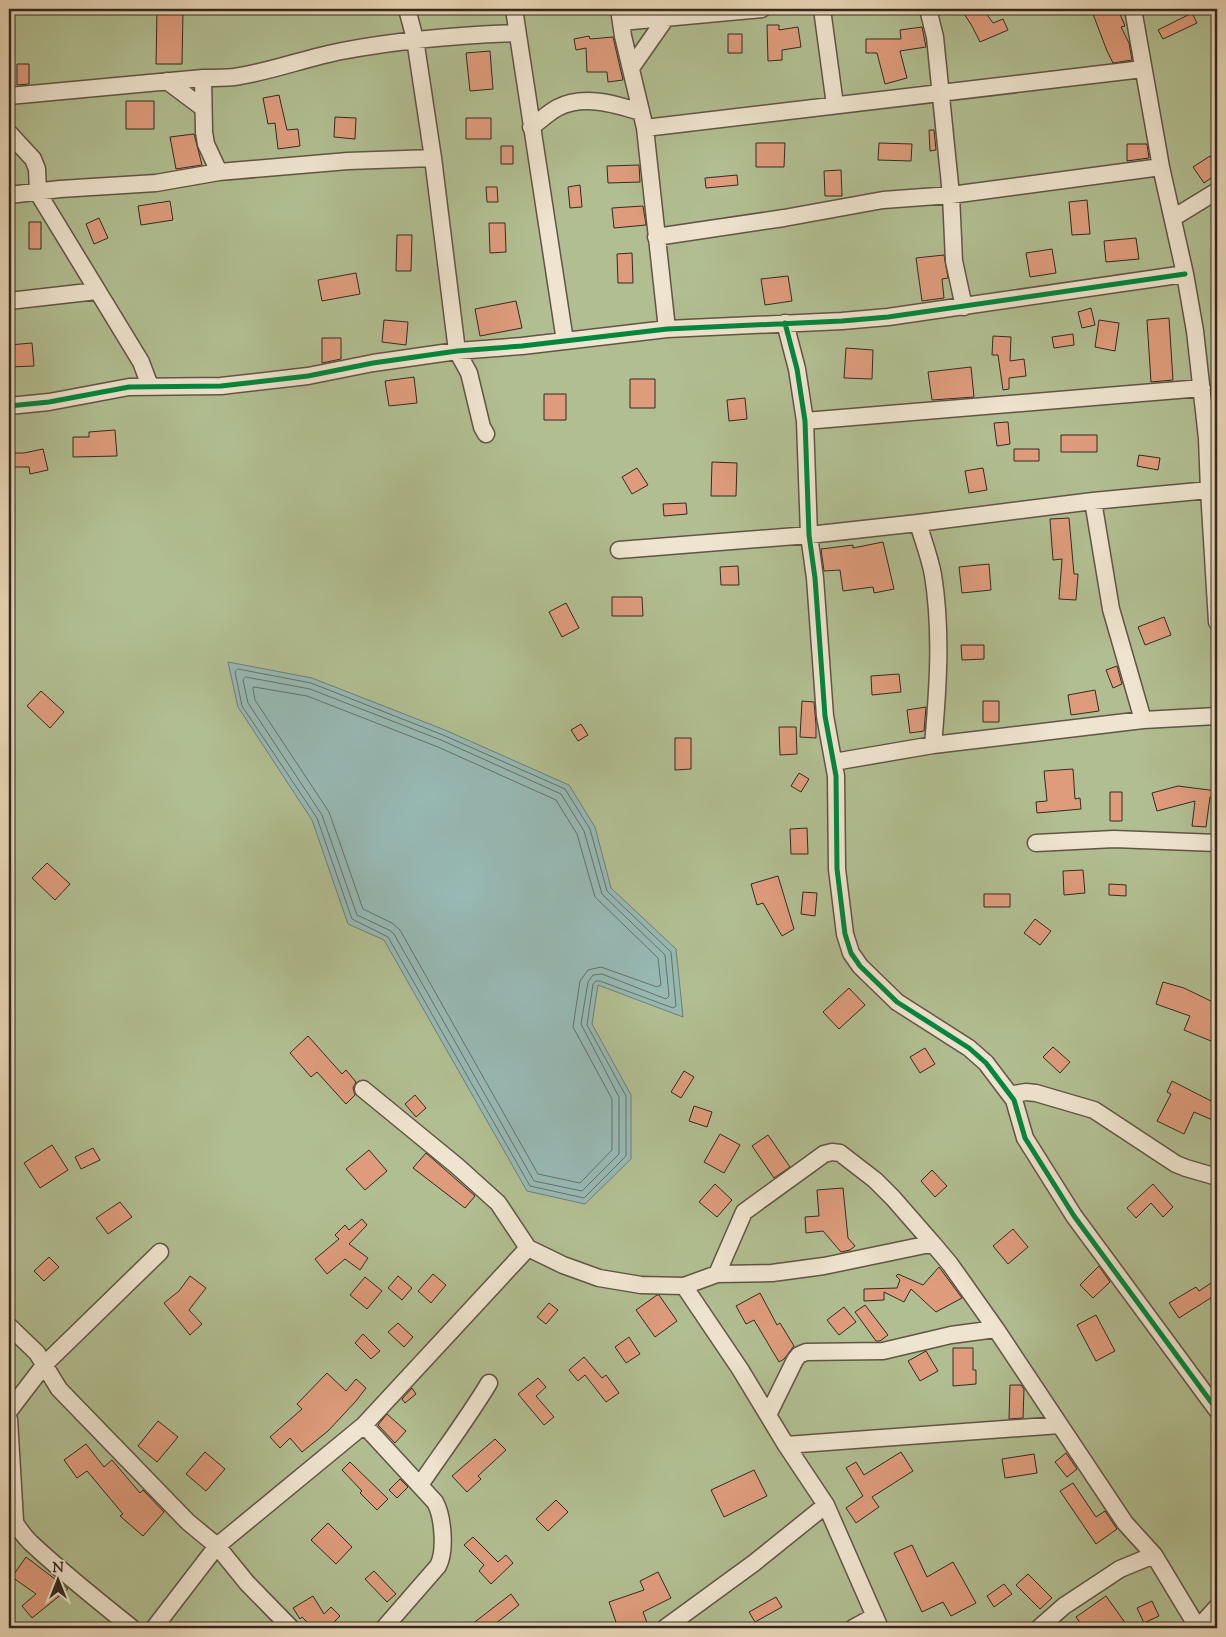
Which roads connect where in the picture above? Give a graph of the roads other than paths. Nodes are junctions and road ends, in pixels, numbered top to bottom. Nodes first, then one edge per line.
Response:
1 (407, 9) edge
2 (514, 9) edge
3 (762, 9) edge
4 (822, 9) edge
5 (928, 9) edge
6 (1133, 9) edge
7 (620, 16) edge
8 (666, 18) junction
9 (517, 33) junction
10 (415, 39) junction
11 (631, 68) junction
12 (1143, 69) junction
13 (203, 78) junction
14 (167, 82) junction
15 (940, 94) junction
16 (9, 96) edge
17 (835, 105) junction
18 (203, 108) junction
19 (641, 112) junction
20 (531, 127) junction
21 (644, 128) junction
22 (9, 132) edge
23 (433, 158) junction
24 (1161, 168) junction
25 (219, 172) junction
26 (1217, 191) edge
27 (38, 193) junction
28 (9, 195) edge
29 (950, 195) junction
30 (1173, 218) junction
31 (656, 237) junction
32 (1185, 274) junction
33 (98, 291) junction
34 (9, 301) edge
35 (964, 307) junction
36 (785, 323) junction
37 (667, 329) junction
38 (565, 341) junction
39 (457, 351) junction
40 (150, 386) junction
41 (1202, 388) junction
42 (9, 406) edge
43 (805, 421) junction
44 (486, 434) dead end
45 (1209, 490) junction
46 (1094, 501) junction
47 (918, 524) junction
48 (809, 535) junction
49 (619, 550) dead end
50 (1217, 622) edge
51 (1217, 716) edge
52 (1143, 720) junction
53 (933, 745) junction
54 (834, 762) junction
55 (1036, 843) dead end
56 (1217, 843) edge
57 (363, 1089) dead end
58 (1014, 1100) junction
59 (1217, 1177) edge
60 (934, 1245) junction
61 (528, 1248) junction
62 (160, 1252) dead end
63 (717, 1274) junction
64 (684, 1286) junction
65 (9, 1326) edge
66 (996, 1329) junction
67 (45, 1364) junction
68 (489, 1383) dead end
69 (1217, 1410) edge
70 (9, 1411) edge
71 (768, 1415) junction
72 (9, 1419) edge
73 (364, 1425) junction
74 (1060, 1426) junction
75 (786, 1445) junction
76 (420, 1485) junction
77 (826, 1505) junction
78 (11, 1522) edge
79 (217, 1546) junction
80 (1154, 1555) junction
81 (1217, 1607) edge
82 (877, 1622) edge
83 (132, 1628) edge
84 (154, 1628) edge
85 (291, 1628) edge
86 (384, 1628) edge
87 (665, 1628) edge
88 (852, 1628) edge
89 (1039, 1628) edge
90 (1198, 1628) edge

1 - 10 street
2 - 9 street
3 - 8 street
4 - 17 street
5 - 15 street
6 - 12 street
7 - 8 street
7 - 11 street
8 - 11 street
9 - 10 street
9 - 20 street
10 - 13 street
10 - 23 street
11 - 19 street
12 - 15 street
12 - 24 street
13 - 14 street
13 - 18 street
14 - 16 street
14 - 18 street
15 - 17 street
15 - 29 street
17 - 21 street
18 - 25 street
19 - 20 street
19 - 21 street
20 - 38 street
21 - 31 street
22 - 27 street
23 - 25 street
23 - 39 street
24 - 29 street
24 - 30 street
25 - 27 street
26 - 30 street
27 - 28 street
27 - 33 street
29 - 31 street
29 - 35 street
30 - 32 street
31 - 37 street
32 - 35 street
32 - 41 street
33 - 34 street
33 - 40 street
35 - 36 street
36 - 37 street
36 - 43 street
37 - 38 street
38 - 39 street
39 - 40 street
39 - 44 street
40 - 42 street
41 - 43 street
41 - 45 street
43 - 48 street
45 - 46 street
45 - 50 street
46 - 47 street
46 - 52 street
47 - 48 street
47 - 53 street
48 - 49 street
48 - 54 street
51 - 52 street
52 - 53 street
53 - 54 street
54 - 58 street
55 - 56 street
57 - 61 street
58 - 59 street
58 - 69 street
60 - 63 street
60 - 63 street
60 - 66 street
61 - 64 street
61 - 73 street
62 - 67 street
63 - 64 street
64 - 71 street
65 - 67 street
66 - 71 street
66 - 74 street
67 - 70 street
67 - 79 street
68 - 76 street
71 - 75 street
72 - 78 street
73 - 76 street
73 - 79 street
74 - 75 street
74 - 80 street
75 - 77 street
76 - 86 street
77 - 82 street
77 - 87 street
78 - 83 street
79 - 84 street
79 - 85 street
80 - 89 street
80 - 90 street
81 - 90 street
82 - 88 street

